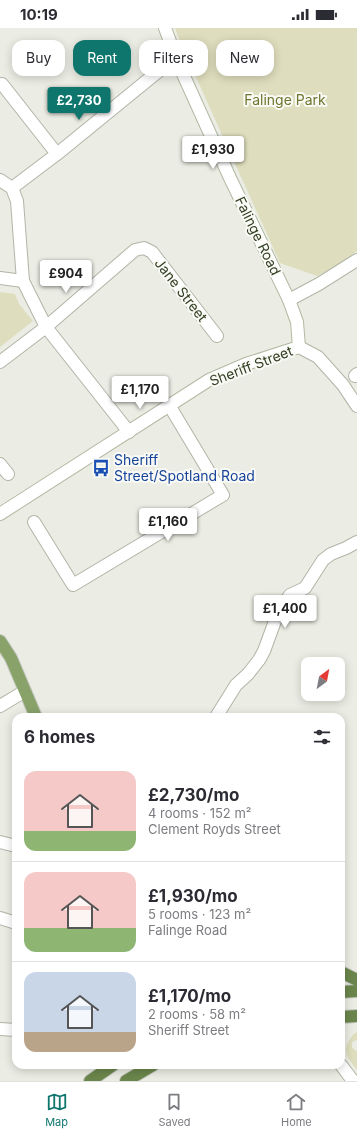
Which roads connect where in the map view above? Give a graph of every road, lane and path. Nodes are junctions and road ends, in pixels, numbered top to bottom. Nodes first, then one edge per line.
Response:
1 (165, 28) edge
2 (153, 76) edge
3 (2, 84) dead end
4 (57, 154) junction
5 (0, 180) edge
6 (12, 188) junction
7 (356, 262) edge
8 (0, 278) edge
9 (22, 281) junction
10 (289, 300) junction
11 (46, 327) junction
12 (217, 336) dead end
13 (299, 347) junction
14 (0, 362) edge
15 (169, 405) junction
16 (357, 406) edge
17 (128, 432) junction
18 (0, 464) edge
19 (8, 474) dead end
20 (0, 514) edge
21 (34, 522) dead end
22 (357, 542) edge
23 (0, 641) edge
24 (25, 691) junction
25 (0, 706) edge
26 (34, 713) edge
27 (218, 713) edge
28 (0, 842) edge
29 (12, 845) edge
30 (0, 918) edge
31 (12, 922) edge
32 (345, 974) edge
33 (357, 980) edge
34 (357, 991) edge
35 (345, 992) edge
36 (357, 1016) edge
37 (345, 1017) edge
38 (0, 1029) edge
39 (12, 1030) edge
40 (107, 1069) edge
41 (146, 1069) edge
42 (344, 1069) edge
43 (90, 1081) edge
44 (126, 1081) edge
45 (353, 1081) edge

1 - 10 street, Falinge Road
2 - 4 street
3 - 4 street
4 - 6 street
5 - 6 street
6 - 9 street
7 - 10 street
8 - 9 street
9 - 11 street
10 - 13 street, Falinge Road
11 - 12 street, Jane Street
11 - 14 street
11 - 17 street
13 - 15 street, Sheriff Street
13 - 16 street
15 - 17 street, Sheriff Street
15 - 21 street
17 - 20 street, Sheriff Street
18 - 19 street
22 - 27 street
23 - 24 main road
24 - 25 street
24 - 26 main road
28 - 29 street
30 - 31 street
32 - 33 highway
34 - 35 highway
36 - 37 highway
38 - 39 street
40 - 43 highway
41 - 44 highway
42 - 45 street

